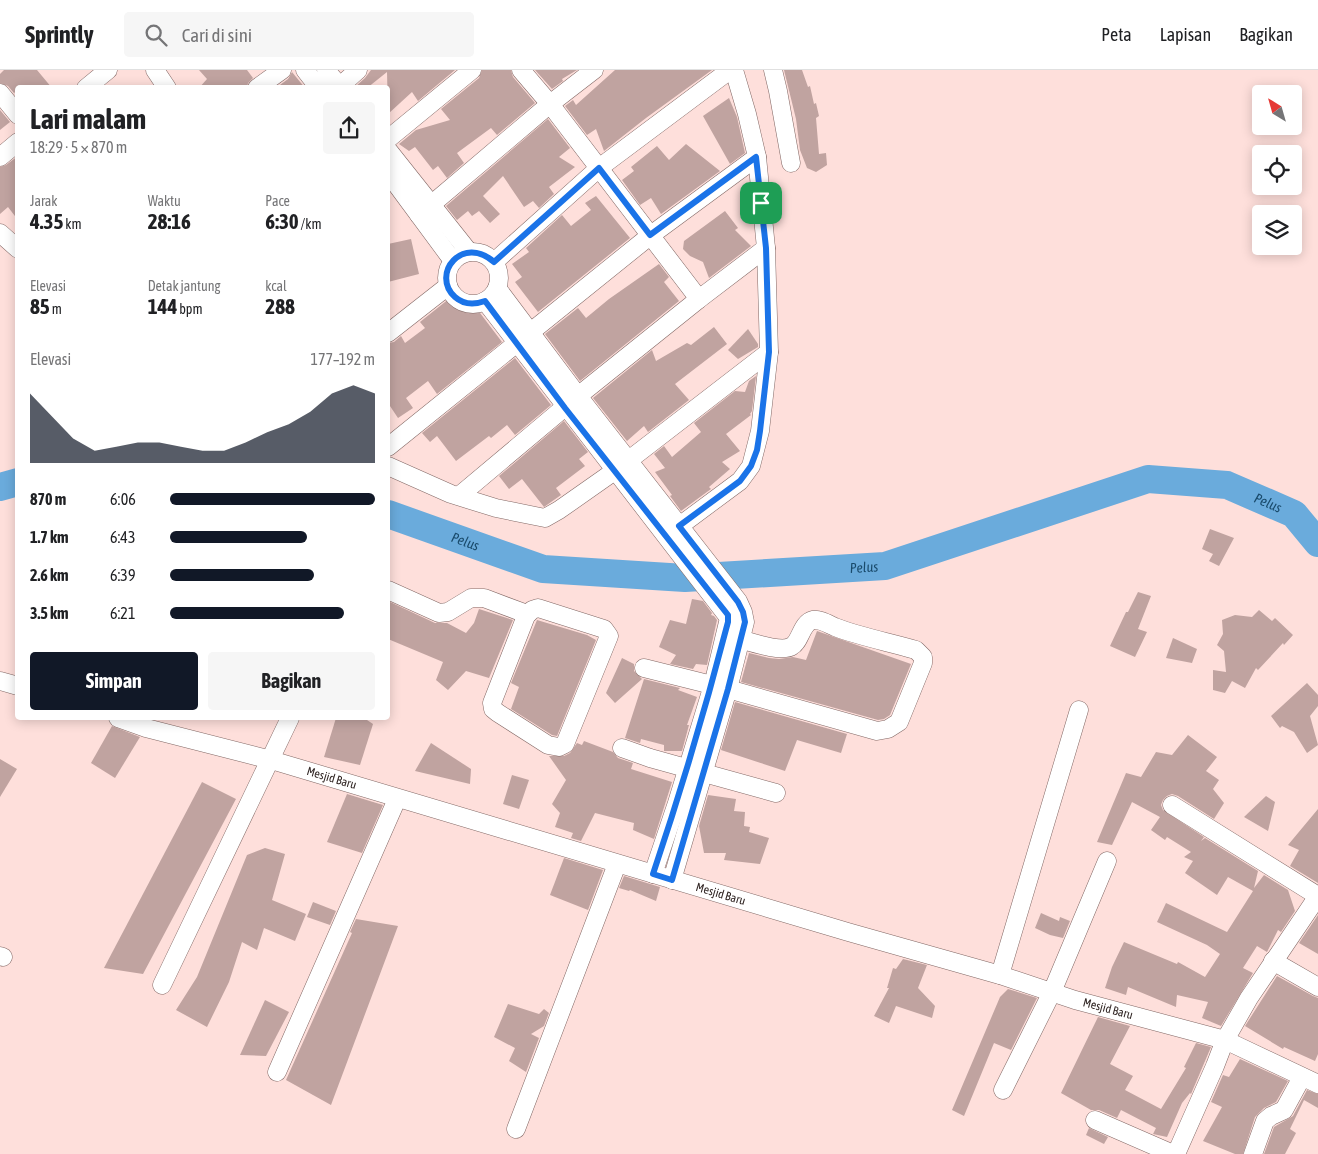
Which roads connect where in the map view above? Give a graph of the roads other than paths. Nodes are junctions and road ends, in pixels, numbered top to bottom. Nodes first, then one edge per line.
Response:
1 (108, 70) edge
2 (282, 70) edge
3 (305, 70) edge
4 (326, 70) edge
5 (358, 70) edge
6 (472, 70) edge
7 (521, 70) edge
8 (594, 70) edge
9 (730, 70) edge
10 (734, 70) edge
11 (773, 70) edge
12 (90, 85) edge
13 (261, 85) edge
14 (317, 85) edge
15 (337, 85) edge
16 (341, 85) edge
17 (0, 93) edge
18 (550, 104) junction
19 (15, 111) edge
20 (390, 137) edge
21 (15, 144) edge
22 (390, 153) edge
23 (0, 157) edge
24 (756, 157) junction
25 (791, 163) dead end
26 (599, 168) junction
27 (390, 175) edge
28 (425, 210) junction
29 (650, 235) junction
30 (766, 248) junction
31 (469, 252) junction
32 (454, 260) junction
33 (494, 262) junction
34 (448, 286) junction
35 (497, 288) junction
36 (699, 299) junction
37 (485, 301) junction
38 (390, 331) edge
39 (522, 337) junction
40 (769, 352) junction
41 (572, 402) junction
42 (390, 445) edge
43 (622, 465) junction
44 (390, 467) edge
45 (460, 496) junction
46 (675, 535) junction
47 (390, 591) edge
48 (526, 616) junction
49 (733, 637) junction
50 (644, 668) dead end
51 (0, 681) edge
52 (15, 685) edge
53 (720, 687) junction
54 (1079, 710) dead end
55 (124, 720) edge
56 (289, 720) edge
57 (622, 748) dead end
58 (271, 760) junction
59 (696, 771) junction
60 (776, 793) dead end
61 (397, 799) junction
62 (1172, 805) dead end
63 (1107, 862) dead end
64 (617, 864) junction
65 (653, 874) junction
66 (672, 880) junction
67 (1318, 896) edge
68 (1273, 961) junction
69 (1000, 975) junction
70 (162, 985) dead end
71 (1318, 987) edge
72 (1052, 992) junction
73 (1225, 1040) junction
74 (277, 1072) dead end
75 (1302, 1077) junction
76 (1318, 1084) edge
77 (1003, 1090) dead end
78 (1095, 1120) dead end
79 (516, 1129) dead end
80 (1175, 1154) edge
81 (1253, 1154) edge

1 - 12 street
2 - 13 street
3 - 14 street
4 - 15 street
5 - 16 street
6 - 20 street
7 - 18 street
8 - 18 street
9 - 26 street
10 - 24 street
11 - 25 street
17 - 19 street
18 - 26 street
18 - 28 street
21 - 23 street
22 - 28 street
24 - 29 street
24 - 30 street
26 - 29 street
26 - 33 street
27 - 28 street
28 - 31 street
28 - 32 street
29 - 36 street
29 - 39 street
30 - 36 street
30 - 40 street
31 - 32 street
31 - 33 street
32 - 34 street
33 - 35 street
34 - 37 street
34 - 38 street
35 - 37 street
35 - 39 street
36 - 41 street
37 - 39 street
39 - 41 street
39 - 42 street
40 - 43 street
40 - 46 street
41 - 43 street
41 - 45 street
43 - 45 street
43 - 46 street
44 - 45 street
46 - 49 street
47 - 48 street
48 - 48 street
49 - 53 street
49 - 53 street
50 - 53 street
51 - 52 street
53 - 59 street
54 - 69 street
55 - 58 street, Mesjid Baru
56 - 58 street
57 - 59 street
58 - 61 street, Mesjid Baru
58 - 70 street
59 - 60 street
59 - 65 street
59 - 66 street
61 - 64 street, Mesjid Baru
61 - 74 street
62 - 67 street
63 - 72 street
64 - 65 street, Mesjid Baru
64 - 79 street
65 - 66 street, Mesjid Baru
66 - 69 street, Mesjid Baru
67 - 68 street
68 - 71 street
68 - 73 street
69 - 72 street, Mesjid Baru
72 - 73 street, Mesjid Baru
72 - 77 street
73 - 75 street, Mesjid Baru
73 - 80 street
75 - 76 street, Mesjid Baru
75 - 81 street
78 - 80 street

